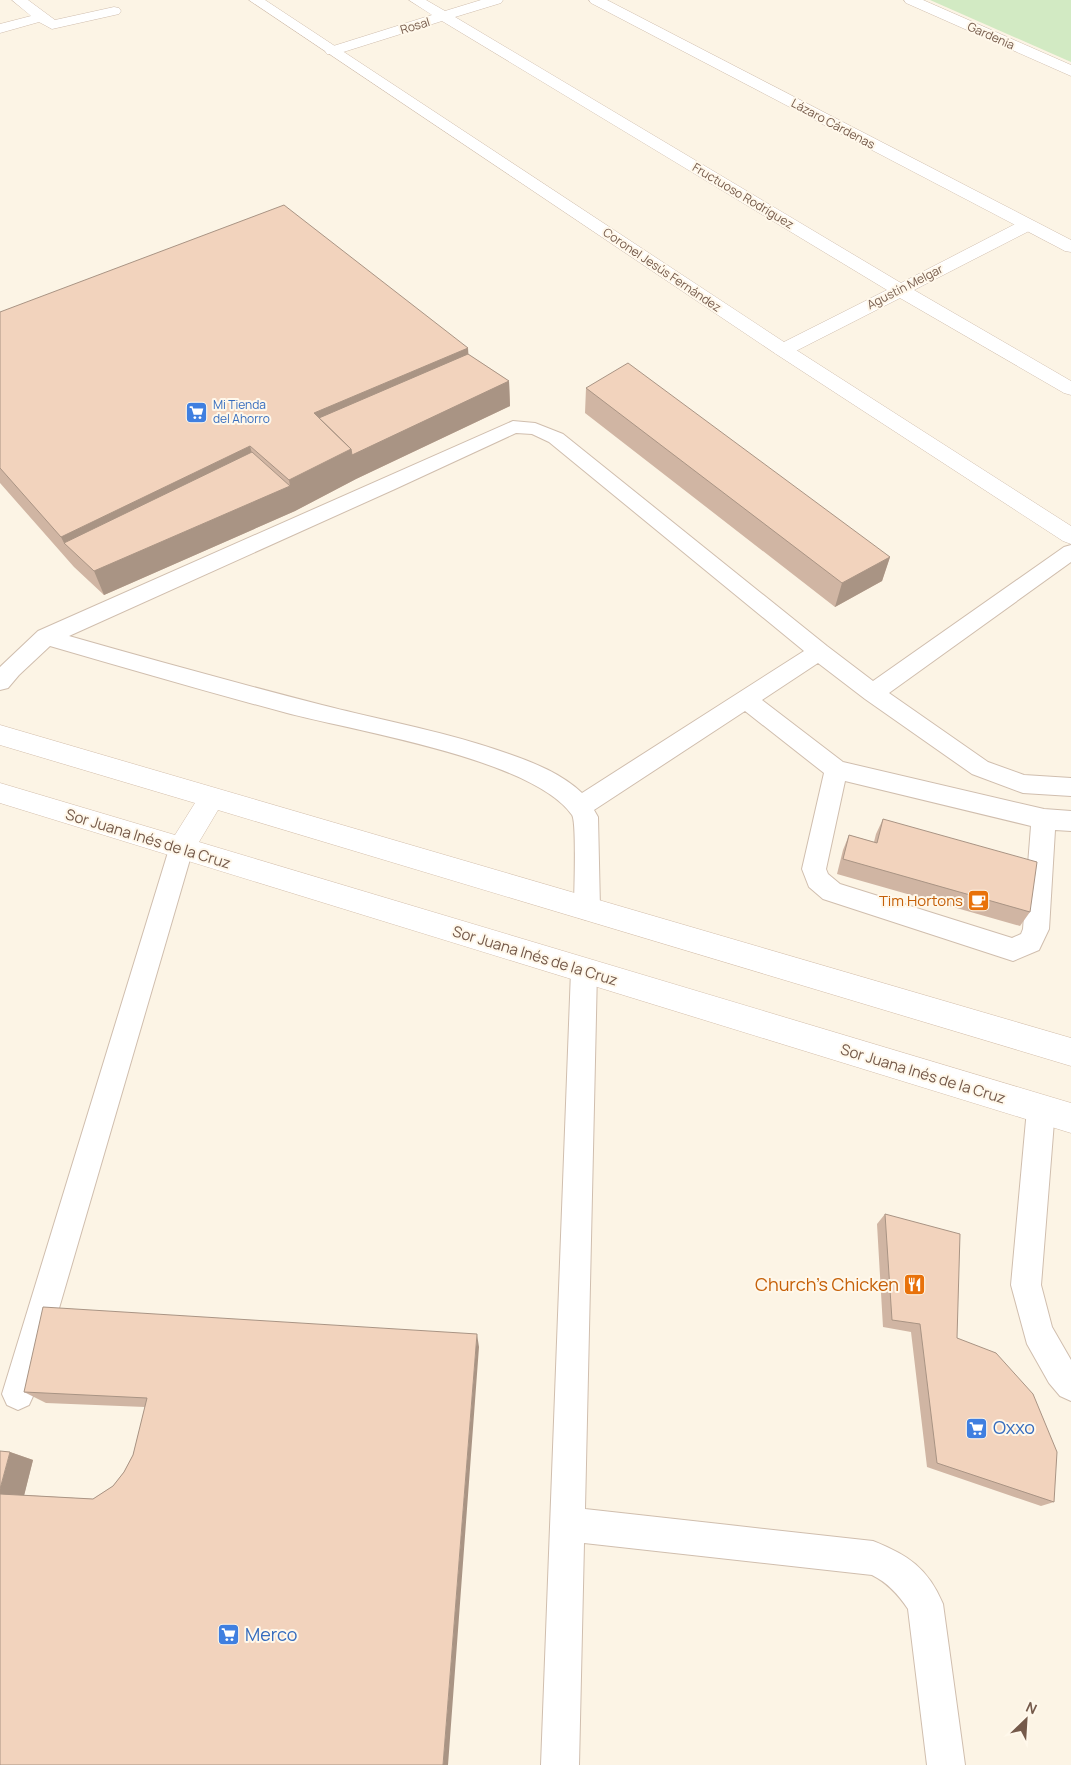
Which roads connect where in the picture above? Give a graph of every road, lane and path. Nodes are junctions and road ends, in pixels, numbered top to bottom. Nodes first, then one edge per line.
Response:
1 (19, 0) edge
2 (256, 0) edge
3 (416, 0) edge
4 (496, 0) edge
5 (596, 0) edge
6 (911, 0) edge
7 (114, 11) dead end
8 (445, 17) junction
9 (45, 20) junction
10 (0, 29) edge
11 (332, 51) junction
12 (1071, 71) edge
13 (1027, 225) junction
14 (1071, 247) edge
15 (900, 290) junction
16 (783, 350) junction
17 (1071, 389) edge
18 (1071, 536) edge
19 (1071, 552) edge
20 (46, 637) junction
21 (820, 652) junction
22 (0, 682) edge
23 (873, 693) junction
24 (746, 699) junction
25 (0, 735) edge
26 (836, 770) junction
27 (1071, 787) edge
28 (0, 793) edge
29 (212, 798) junction
30 (581, 806) junction
31 (1044, 819) junction
32 (1071, 821) edge
33 (182, 849) junction
34 (587, 909) junction
35 (584, 971) junction
36 (1071, 1052) edge
37 (1041, 1109) junction
38 (1071, 1118) edge
39 (1071, 1385) edge
40 (18, 1394) dead end
41 (567, 1524) junction
42 (560, 1765) edge
43 (946, 1765) edge

1 - 9 street
2 - 11 street, Coronel Jesús Fernández
3 - 8 street, Fructuoso Rodríguez
4 - 8 street, Rosal
5 - 13 street, Lázaro Cárdenas
6 - 12 street, Gardenia
7 - 9 street
8 - 11 street, Rosal
8 - 15 street, Fructuoso Rodríguez
9 - 10 street
11 - 16 street, Coronel Jesús Fernández
13 - 14 street, Lázaro Cárdenas
13 - 15 street, Agustín Melgar
15 - 16 street, Agustín Melgar
15 - 17 street, Fructuoso Rodríguez
16 - 18 street, Coronel Jesús Fernández
19 - 23 lane
20 - 21 lane
20 - 22 lane
20 - 30 lane
21 - 23 lane
21 - 24 lane
23 - 27 lane
24 - 26 lane
24 - 30 lane
25 - 29 street
26 - 31 lane
26 - 31 lane
28 - 33 street, Sor Juana Inés de la Cruz
29 - 33 street
29 - 34 street
30 - 34 lane
31 - 32 lane
33 - 35 street, Sor Juana Inés de la Cruz
33 - 40 lane
34 - 36 street
35 - 37 street, Sor Juana Inés de la Cruz
35 - 41 lane
37 - 38 street, Sor Juana Inés de la Cruz
37 - 39 lane
41 - 42 lane
41 - 43 lane

